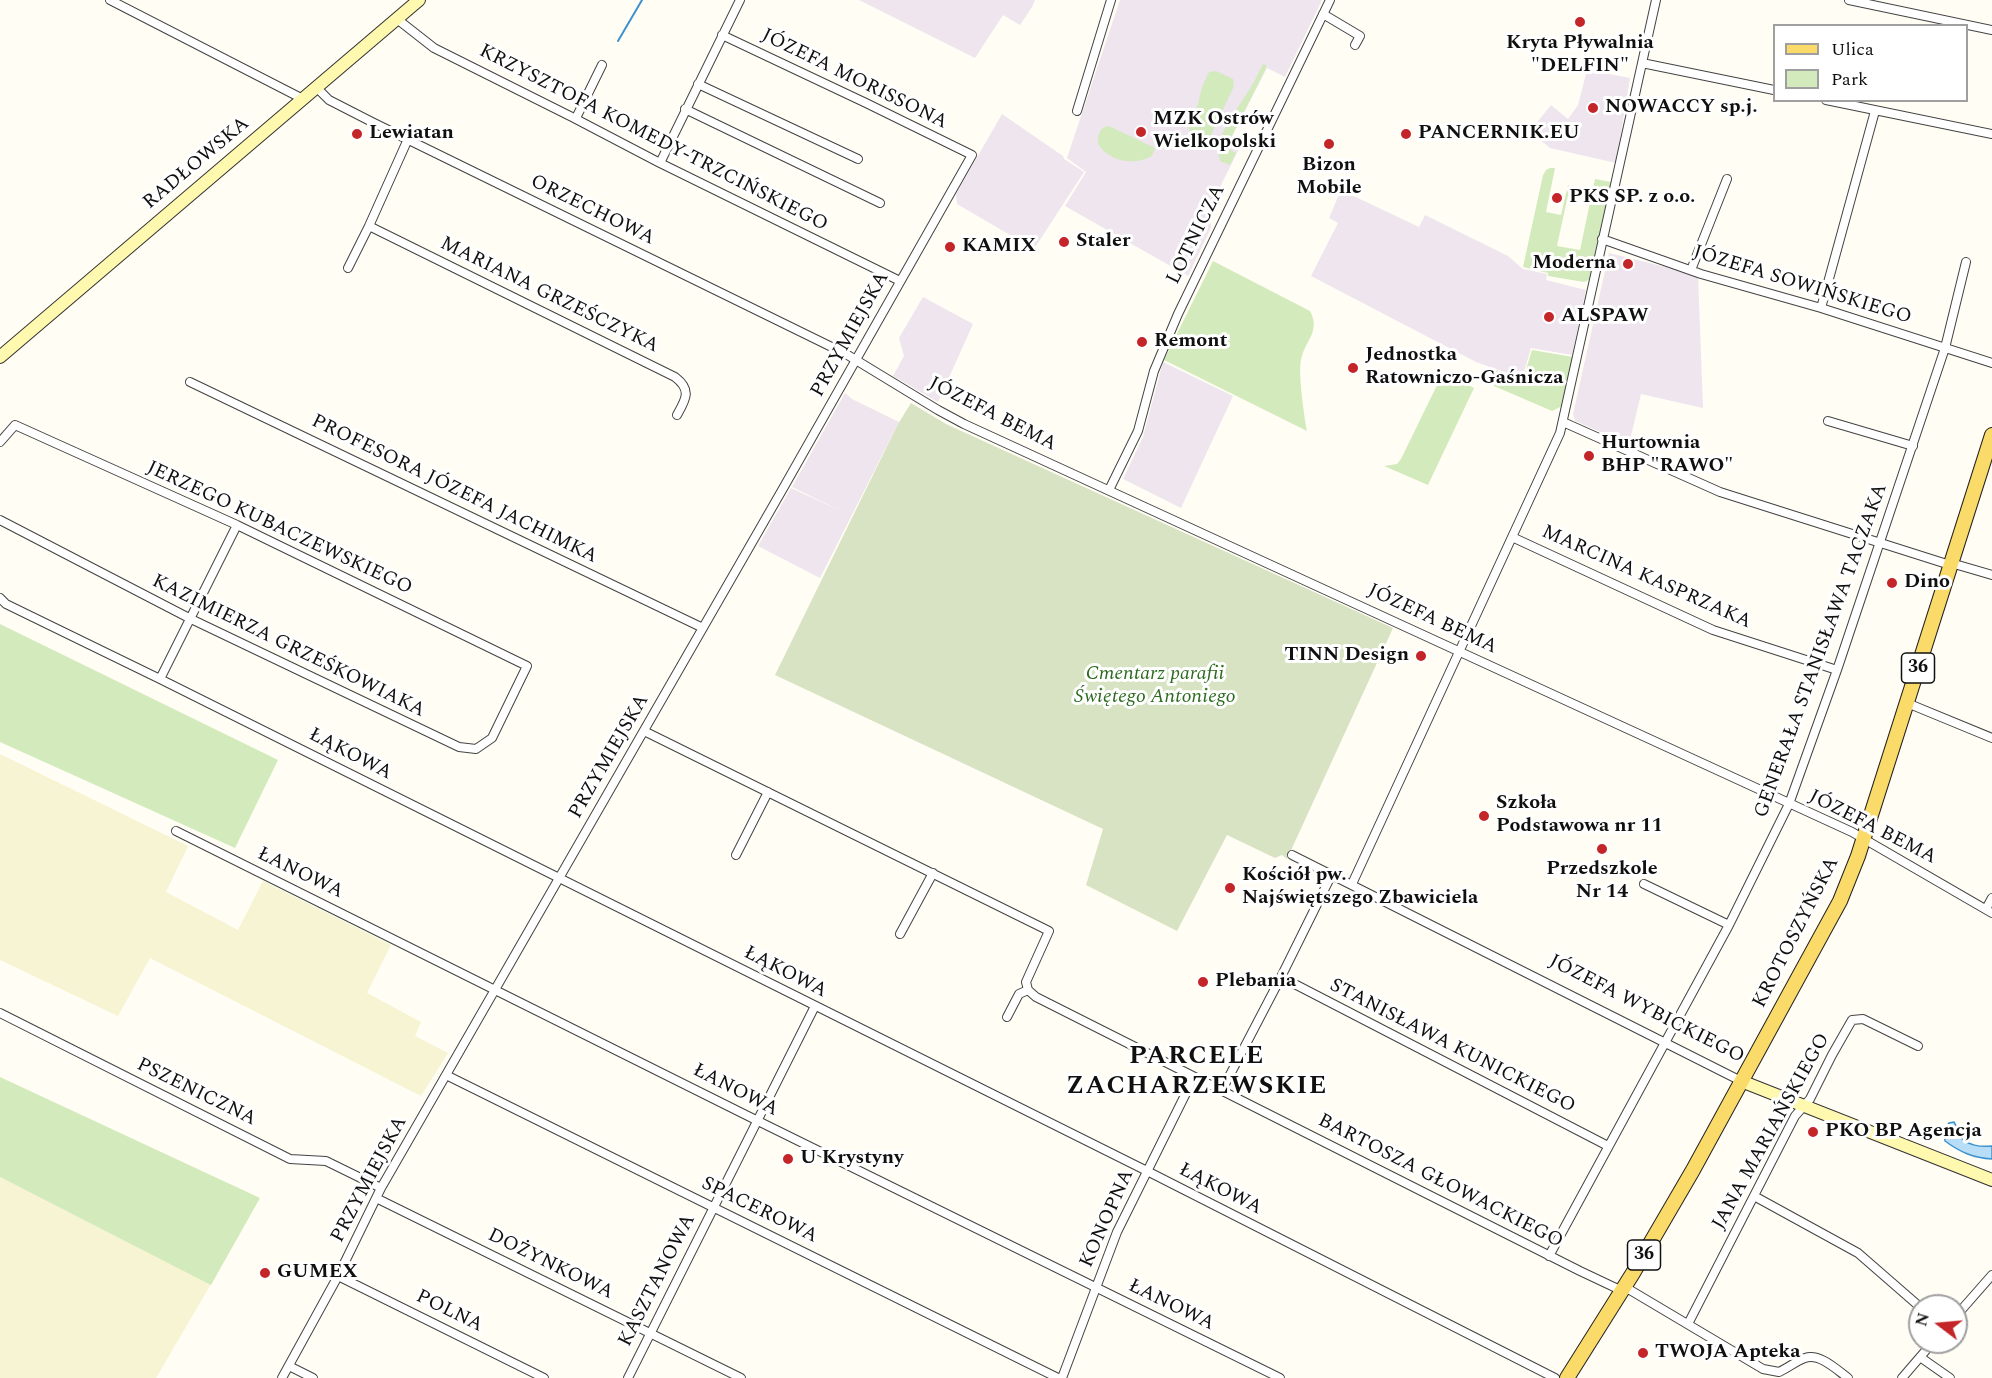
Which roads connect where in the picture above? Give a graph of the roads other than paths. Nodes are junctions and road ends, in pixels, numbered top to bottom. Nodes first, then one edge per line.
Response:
1 (110, 0) edge
2 (419, 0) edge
3 (740, 0) edge
4 (1111, 0) edge
5 (1329, 0) edge
6 (1656, 0) edge
7 (1849, 0) edge
8 (1323, 14) junction
9 (397, 19) junction
10 (1963, 24) edge
11 (1968, 25) edge
12 (1992, 30) edge
13 (722, 34) junction
14 (1355, 45) dead end
15 (1642, 63) junction
16 (602, 65) dead end
17 (698, 84) junction
18 (316, 87) junction
19 (1773, 90) edge
20 (303, 99) junction
21 (1835, 102) edge
22 (685, 109) junction
23 (1077, 111) dead end
24 (1875, 111) junction
25 (576, 118) junction
26 (1991, 131) edge
27 (408, 139) junction
28 (972, 155) joint
29 (858, 159) dead end
30 (660, 163) junction
31 (1727, 179) dead end
32 (880, 203) dead end
33 (369, 226) junction
34 (1602, 239) junction
35 (1966, 262) dead end
36 (348, 268) dead end
37 (1690, 270) junction
38 (900, 281) junction
39 (1821, 308) junction
40 (1946, 348) junction
41 (0, 357) edge
42 (857, 360) junction
43 (1992, 363) edge
44 (190, 382) dead end
45 (677, 415) dead end
46 (1563, 422) junction
47 (1827, 422) dead end
48 (1992, 435) edge
49 (0, 442) edge
50 (1913, 446) junction
51 (1109, 490) junction
52 (0, 520) edge
53 (237, 525) junction
54 (1512, 537) junction
55 (1879, 543) junction
56 (1951, 564) junction
57 (1992, 575) edge
58 (0, 598) edge
59 (190, 619) junction
60 (703, 628) junction
61 (1460, 651) junction
62 (527, 666) joint
63 (1836, 670) junction
64 (160, 679) junction
65 (1907, 703) junction
66 (644, 731) junction
67 (1992, 738) edge
68 (768, 792) junction
69 (1789, 804) junction
70 (176, 831) dead end
71 (1864, 838) junction
72 (736, 855) dead end
73 (1292, 855) dead end
74 (933, 873) junction
75 (1332, 874) junction
76 (560, 879) junction
77 (1352, 884) junction
78 (1644, 884) dead end
79 (1992, 898) edge
80 (1989, 911) edge
81 (1729, 925) junction
82 (900, 934) dead end
83 (1281, 977) junction
84 (496, 990) junction
85 (1028, 990) junction
86 (815, 1006) junction
87 (0, 1013) edge
88 (1007, 1017) dead end
89 (1665, 1042) junction
90 (1918, 1046) dead end
91 (446, 1075) junction
92 (1194, 1077) junction
93 (1741, 1081) junction
94 (1222, 1090) junction
95 (1804, 1106) junction
96 (758, 1121) junction
97 (1608, 1146) junction
98 (1147, 1171) junction
99 (1992, 1180) edge
100 (381, 1188) junction
101 (1754, 1196) junction
102 (376, 1198) junction
103 (714, 1207) junction
104 (1549, 1256) junction
105 (338, 1276) junction
106 (1990, 1280) edge
107 (1096, 1288) junction
108 (1623, 1290) junction
109 (1908, 1297) edge
110 (1968, 1303) edge
111 (1688, 1324) junction
112 (649, 1333) junction
113 (1923, 1354) edge
114 (1920, 1357) junction
115 (289, 1366) junction
116 (1784, 1375) edge
117 (282, 1378) edge
118 (313, 1378) edge
119 (544, 1378) edge
120 (628, 1378) edge
121 (741, 1378) edge
122 (1058, 1378) edge
123 (1062, 1378) edge
124 (1280, 1378) edge
125 (1556, 1378) edge
126 (1567, 1378) edge
127 (1848, 1378) edge
128 (1902, 1378) edge
129 (1950, 1378) edge

1 - 20 street
2 - 9 street, RADŁOWSKA
3 - 13 street
4 - 23 street
5 - 8 street, LOTNICZA
6 - 15 street
7 - 10 street
8 - 14 street
8 - 51 street, LOTNICZA
9 - 18 street, RADŁOWSKA
9 - 25 street, KRZYSZTOFA KOMEDY-TRZCIŃSKIEGO
11 - 12 street
13 - 17 street
13 - 28 street, JÓZEFA MORISSONA
15 - 19 street
15 - 34 street
16 - 25 street
17 - 22 street
17 - 29 street
18 - 20 street, RADŁOWSKA
18 - 27 street, ORZECHOWA
20 - 41 street, RADŁOWSKA
21 - 24 street
22 - 30 street
22 - 32 street
24 - 26 street
24 - 39 street
25 - 30 street, KRZYSZTOFA KOMEDY-TRZCIŃSKIEGO
27 - 33 street
27 - 42 street, ORZECHOWA
28 - 38 street, PRZYMIEJSKA
30 - 38 street, KRZYSZTOFA KOMEDY-TRZCIŃSKIEGO
31 - 37 street
33 - 36 street
33 - 45 street, MARIANA GRZEŚCZYKA
34 - 37 street, JÓZEFA SOWIŃSKIEGO
34 - 46 street
35 - 40 street, GENERAŁA STANISŁAWA TACZAKA
37 - 39 street, JÓZEFA SOWIŃSKIEGO
38 - 42 street, PRZYMIEJSKA
39 - 40 street, JÓZEFA SOWIŃSKIEGO
40 - 43 street, JÓZEFA SOWIŃSKIEGO
40 - 50 street, GENERAŁA STANISŁAWA TACZAKA
42 - 51 street, JÓZEFA BEMA
42 - 60 street, PRZYMIEJSKA
44 - 60 street, PROFESORA JÓZEFA JACHIMKA
46 - 54 street
46 - 55 street
47 - 50 street
48 - 56 main road, KROTOSZYŃSKA / 36
49 - 53 street, JERZEGO KUBACZEWSKIEGO
50 - 55 street, GENERAŁA STANISŁAWA TACZAKA
51 - 61 street, JÓZEFA BEMA
52 - 59 street, KAZIMIERZA GRZEŚKOWIAKA
53 - 59 street
53 - 62 street, JERZEGO KUBACZEWSKIEGO
54 - 61 street
54 - 63 street, MARCINA KASPRZAKA
55 - 56 street
55 - 63 street, GENERAŁA STANISŁAWA TACZAKA
56 - 57 street
56 - 65 main road, KROTOSZYŃSKA / 36
58 - 64 street, ŁĄKOWA
59 - 62 street, KAZIMIERZA GRZEŚKOWIAKA
59 - 64 street
60 - 66 street, PRZYMIEJSKA
61 - 69 street, JÓZEFA BEMA
61 - 77 street
63 - 69 street, GENERAŁA STANISŁAWA TACZAKA
64 - 76 street, ŁĄKOWA
65 - 67 street
65 - 71 main road, KROTOSZYŃSKA / 36
66 - 68 street
66 - 76 street, PRZYMIEJSKA
68 - 72 street
68 - 74 street
69 - 71 street, JÓZEFA BEMA
69 - 81 street, GENERAŁA STANISŁAWA TACZAKA
70 - 84 street, ŁANOWA
71 - 80 street, JÓZEFA BEMA
71 - 93 main road, KROTOSZYŃSKA / 36
73 - 75 street, JÓZEFA WYBICKIEGO
74 - 82 street
74 - 85 street
75 - 77 street, JÓZEFA WYBICKIEGO
75 - 83 street
76 - 84 street, PRZYMIEJSKA
76 - 86 street, ŁĄKOWA
77 - 89 street, JÓZEFA WYBICKIEGO
78 - 81 street
79 - 80 street
81 - 89 street, GENERAŁA STANISŁAWA TACZAKA
83 - 94 street
83 - 97 street, STANISŁAWA KUNICKIEGO
84 - 91 street, PRZYMIEJSKA
84 - 96 street, ŁANOWA
85 - 88 street
85 - 92 street, BARTOSZA GŁOWACKIEGO
86 - 96 street, KASZTANOWA
86 - 98 street, ŁĄKOWA
87 - 100 street, PSZENICZNA
89 - 93 street, JÓZEFA WYBICKIEGO
89 - 97 street, GENERAŁA STANISŁAWA TACZAKA
90 - 95 street, JANA MARIAŃSKIEGO
91 - 100 street, PRZYMIEJSKA
91 - 103 street, SPACEROWA
92 - 94 street, BARTOSZA GŁOWACKIEGO
92 - 98 street, KONOPNA
93 - 95 street, JÓZEFA WYBICKIEGO
93 - 108 main road, KROTOSZYŃSKA / 36
94 - 104 street, BARTOSZA GŁOWACKIEGO
95 - 99 street, JÓZEFA WYBICKIEGO
95 - 101 street, JANA MARIAŃSKIEGO
96 - 103 street, KASZTANOWA
96 - 107 street, ŁANOWA
97 - 104 street, GENERAŁA STANISŁAWA TACZAKA
98 - 107 street, KONOPNA
98 - 125 street, ŁĄKOWA
100 - 102 street, PRZYMIEJSKA
101 - 109 street
101 - 111 street, JANA MARIAŃSKIEGO
102 - 105 street, PRZYMIEJSKA
102 - 112 street, DOŻYNKOWA
103 - 112 street, KASZTANOWA
103 - 122 street, SPACEROWA
104 - 108 street, BARTOSZA GŁOWACKIEGO
105 - 115 street, PRZYMIEJSKA
105 - 119 street, POLNA
106 - 110 street
107 - 123 street, KONOPNA
107 - 124 street, ŁANOWA
108 - 111 street, BARTOSZA GŁOWACKIEGO
108 - 126 main road, KROTOSZYŃSKA / 36
111 - 116 street, BARTOSZA GŁOWACKIEGO
112 - 120 street, KASZTANOWA
112 - 121 street, DOŻYNKOWA
113 - 114 street
114 - 128 street
114 - 129 street
115 - 117 street, PRZYMIEJSKA
115 - 118 street
116 - 127 street, BARTOSZA GŁOWACKIEGO

